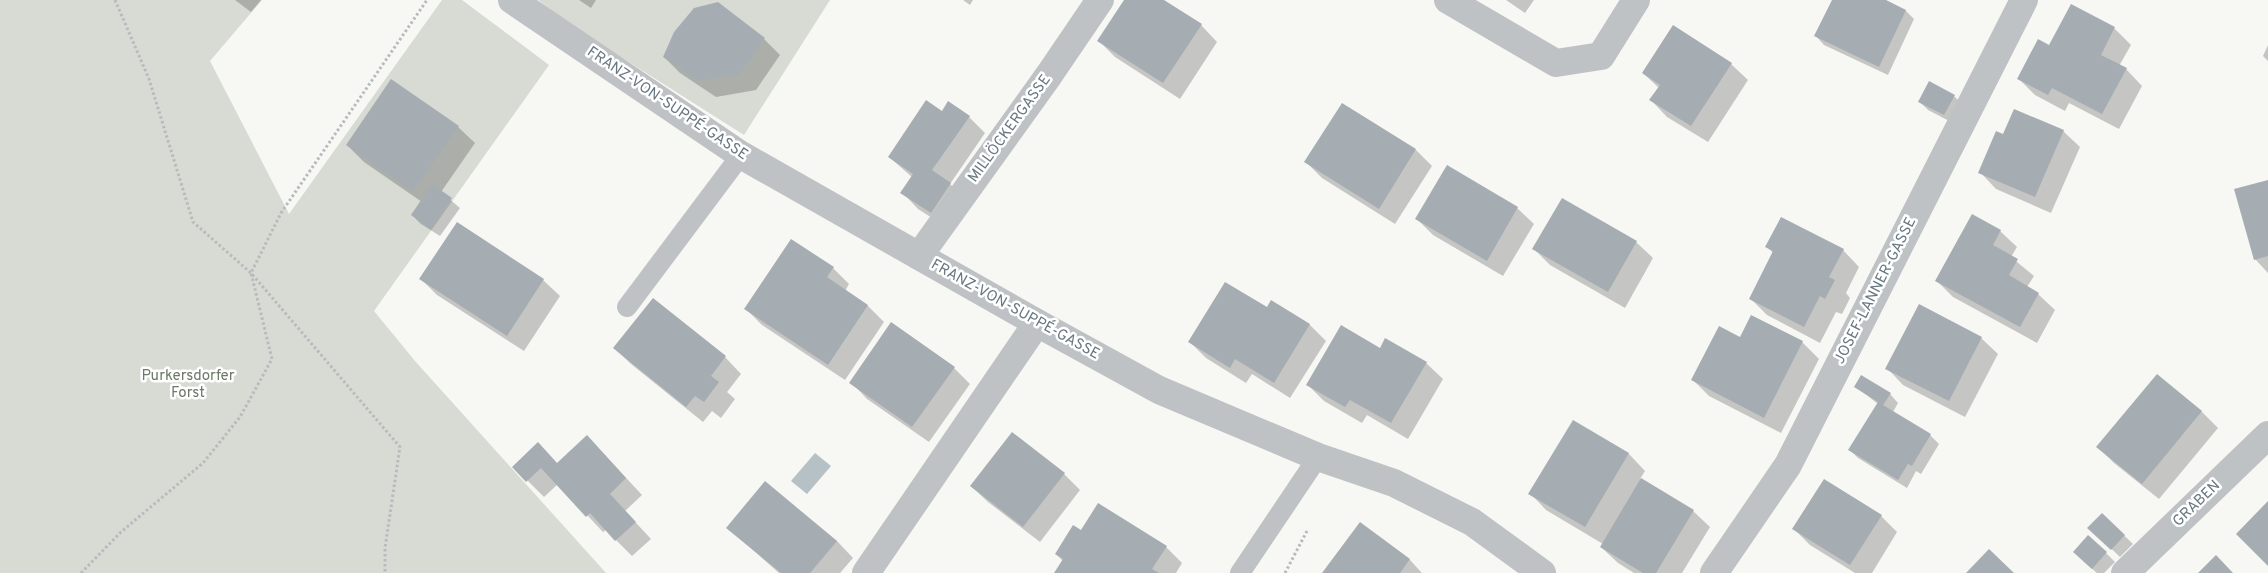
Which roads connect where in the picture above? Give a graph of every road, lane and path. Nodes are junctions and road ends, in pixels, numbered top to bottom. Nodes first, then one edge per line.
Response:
1 (115, 0) edge
2 (427, 0) edge
3 (512, 0) edge
4 (1100, 0) edge
5 (1448, 0) edge
6 (1636, 0) edge
7 (2024, 0) edge
8 (741, 155) junction
9 (919, 256) junction
10 (251, 273) junction
11 (627, 307) dead end
12 (1037, 323) junction
13 (2268, 435) edge
14 (1318, 457) junction
15 (80, 573) edge
16 (385, 573) edge
17 (866, 573) edge
18 (1240, 573) edge
19 (1542, 573) edge
20 (1714, 573) edge
21 (2125, 573) edge

1 - 10 path
2 - 10 path
3 - 8 street, FRANZ-VON-SUPPÉ-GASSE
4 - 9 street, MILLÖCKERGASSE
5 - 6 street
7 - 20 street, JOSEF-LANNER-GASSE
8 - 9 street, FRANZ-VON-SUPPÉ-GASSE
8 - 11 lane
9 - 12 street, FRANZ-VON-SUPPÉ-GASSE
10 - 15 path
10 - 16 path
12 - 14 street, FRANZ-VON-SUPPÉ-GASSE
12 - 17 street
13 - 21 street, GRABEN
14 - 18 lane
14 - 19 street, FRANZ-VON-SUPPÉ-GASSE

